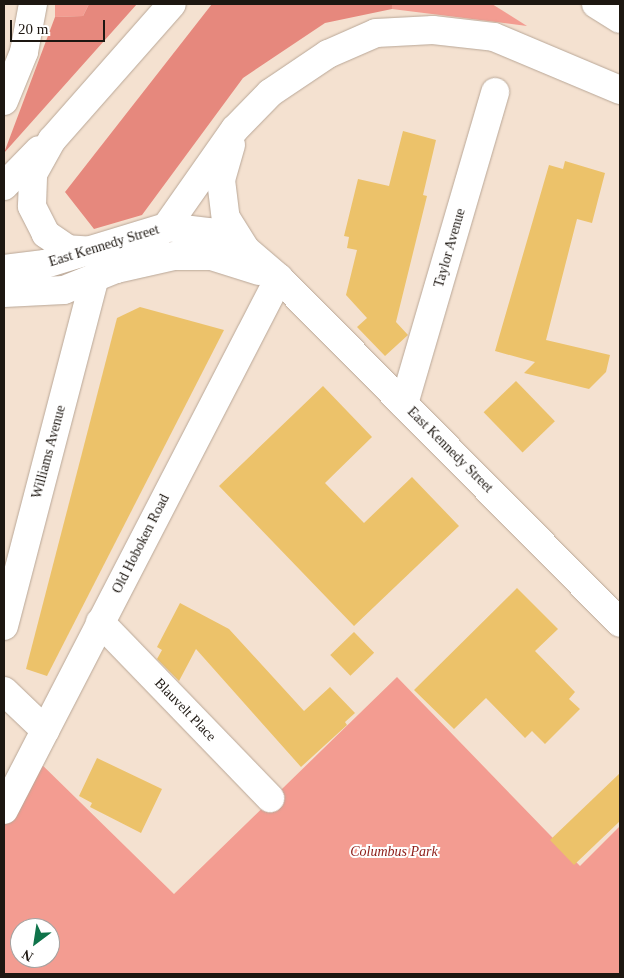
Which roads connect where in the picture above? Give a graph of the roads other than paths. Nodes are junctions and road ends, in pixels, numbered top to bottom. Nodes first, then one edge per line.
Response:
1 (33, 4) edge
2 (172, 4) edge
3 (596, 4) edge
4 (620, 19) edge
5 (620, 90) edge
6 (495, 92) dead end
7 (4, 101) edge
8 (68, 121) junction
9 (235, 129) junction
10 (4, 186) edge
11 (166, 227) junction
12 (245, 249) junction
13 (94, 250) junction
14 (4, 269) edge
15 (106, 273) junction
16 (279, 278) junction
17 (4, 293) edge
18 (404, 404) junction
19 (100, 622) junction
20 (620, 623) edge
21 (4, 626) edge
22 (4, 691) edge
23 (45, 730) junction
24 (270, 798) dead end
25 (4, 810) edge

1 - 7 main road
2 - 8 main road
3 - 4 main road
5 - 9 main road
6 - 18 main road, Taylor Avenue
8 - 10 main road
8 - 13 main road
9 - 11 main road
9 - 12 main road
11 - 12 main road, East Kennedy Street
11 - 13 main road, East Kennedy Street
11 - 15 main road
12 - 16 main road, East Kennedy Street
13 - 14 main road, East Kennedy Street
15 - 16 main road, East Kennedy Street
15 - 17 main road, East Kennedy Street
15 - 21 main road, Williams Avenue
16 - 18 main road, East Kennedy Street
16 - 19 main road, Old Hoboken Road
18 - 20 main road, East Kennedy Street
19 - 23 main road, Old Hoboken Road
19 - 24 main road, Blauvelt Place
22 - 23 main road
23 - 25 main road, Old Hoboken Road

